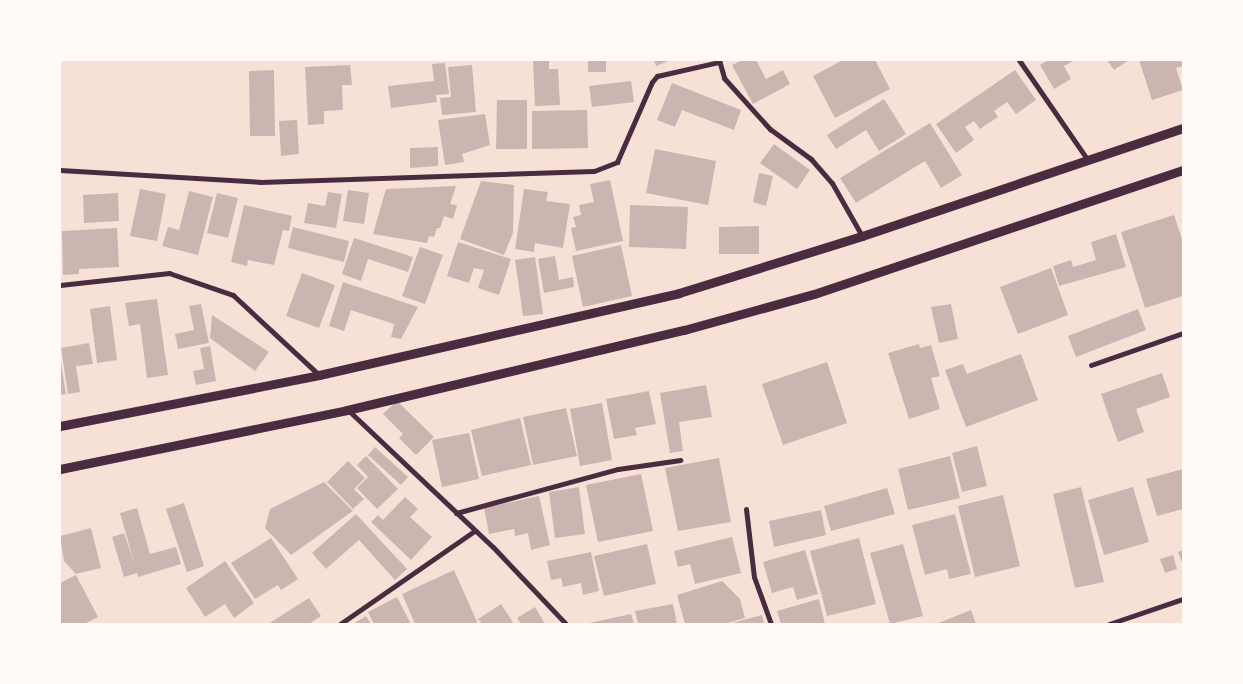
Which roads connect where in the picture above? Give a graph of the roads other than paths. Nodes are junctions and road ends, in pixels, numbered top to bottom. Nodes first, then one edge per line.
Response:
1 (1019, 60) edge
2 (719, 61) edge
3 (1183, 128) edge
4 (1087, 159) junction
5 (60, 170) edge
6 (1183, 170) edge
7 (862, 236) junction
8 (60, 285) edge
9 (1183, 333) edge
10 (1091, 366) dead end
11 (319, 375) junction
12 (347, 410) junction
13 (60, 426) edge
14 (680, 460) dead end
15 (60, 469) edge
16 (746, 509) dead end
17 (456, 513) junction
18 (474, 532) junction
19 (1183, 598) edge
20 (340, 624) edge
21 (566, 624) edge
22 (771, 624) edge
23 (1110, 624) edge

1 - 4 street
2 - 5 street
2 - 7 street
3 - 4 street
4 - 7 street
6 - 12 street
7 - 11 street
8 - 11 street
9 - 10 street
11 - 13 street
12 - 15 street
12 - 17 street
14 - 17 street
16 - 22 street
17 - 18 street
18 - 20 street
18 - 21 street
19 - 23 street

